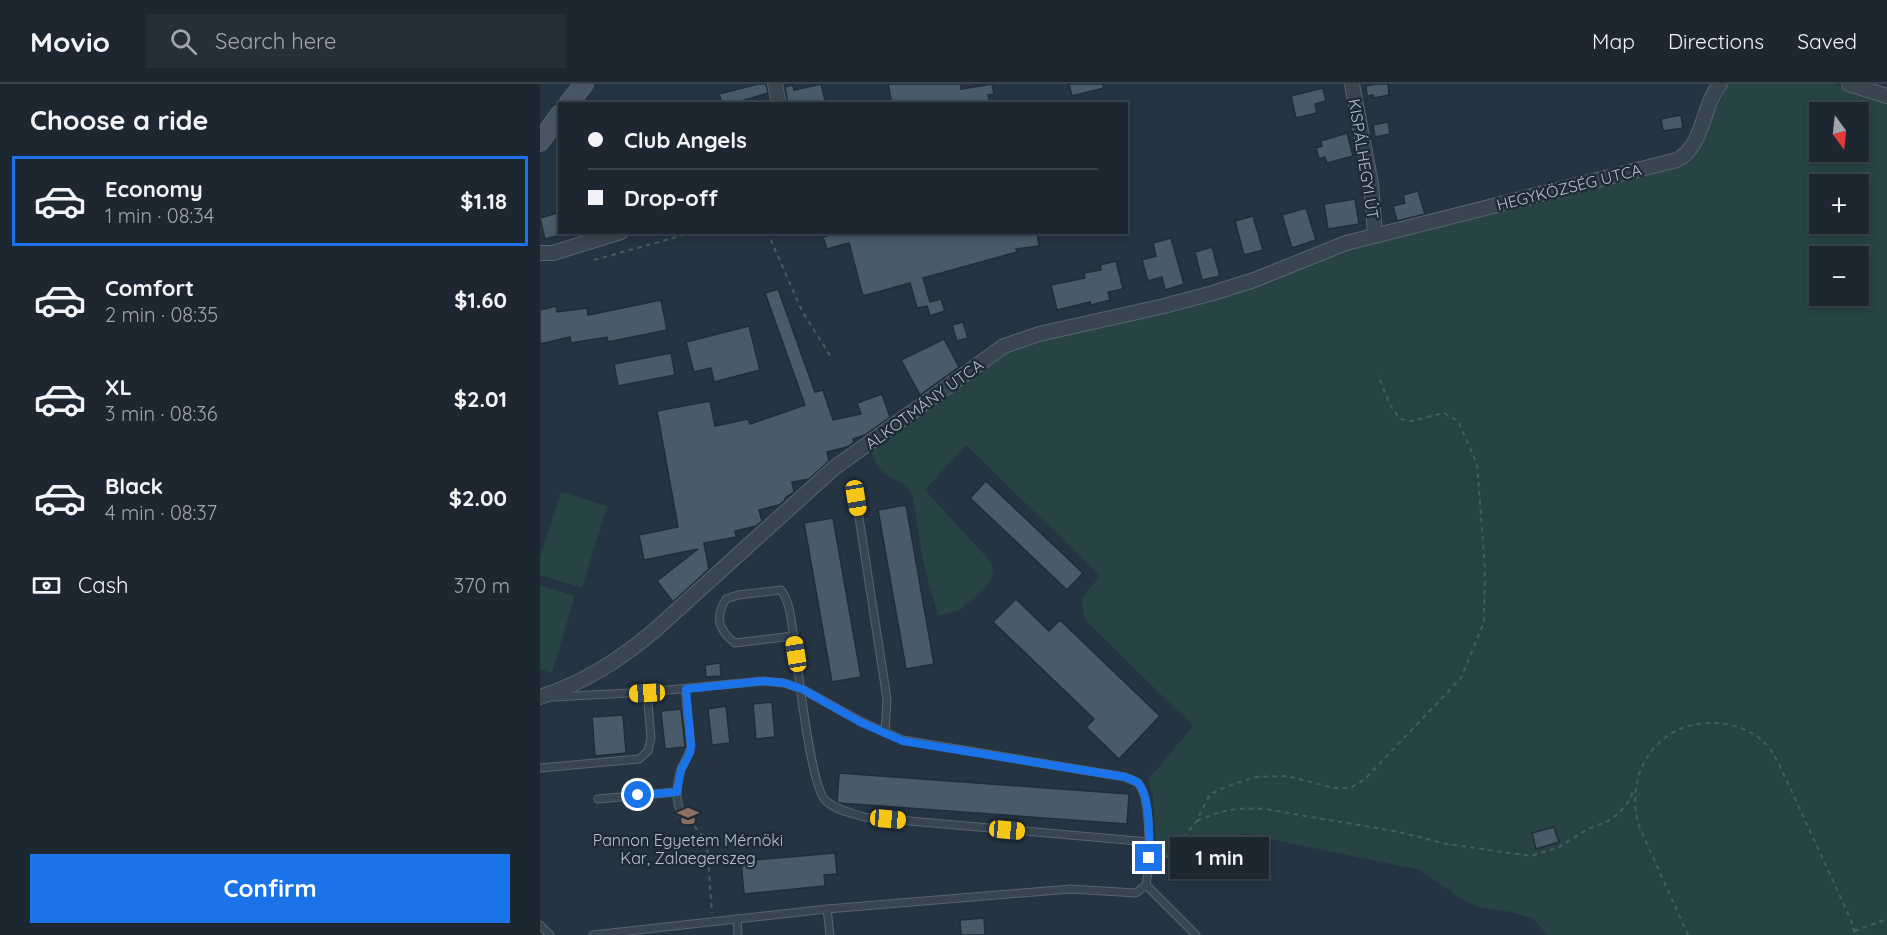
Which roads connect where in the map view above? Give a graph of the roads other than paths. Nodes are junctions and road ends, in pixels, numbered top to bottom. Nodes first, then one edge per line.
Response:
1 (584, 84) edge
2 (776, 84) edge
3 (1352, 84) edge
4 (1720, 84) edge
5 (1849, 84) edge
6 (1887, 96) edge
7 (570, 102) edge
8 (779, 102) edge
9 (558, 117) edge
10 (540, 141) edge
11 (1375, 235) junction
12 (597, 236) edge
13 (540, 253) edge
14 (856, 498) dead end
15 (794, 636) junction
16 (686, 689) junction
17 (802, 689) junction
18 (647, 693) junction
19 (540, 697) edge
20 (885, 733) junction
21 (540, 768) edge
22 (677, 792) junction
23 (598, 799) dead end
24 (682, 814) road end
25 (1149, 842) junction
26 (1146, 885) junction
27 (827, 909) junction
28 (737, 919) junction
29 (540, 925) edge
30 (550, 935) edge
31 (592, 935) edge
32 (738, 935) edge
33 (830, 935) edge
34 (1196, 935) edge

1 - 7 street
2 - 8 street
3 - 11 street, KISPÁLHEGYI ÚT
4 - 11 street, HEGYKÖZSÉG UTCA
5 - 6 street
9 - 10 street
11 - 19 street, ALKOTMÁNY UTCA
12 - 13 street
14 - 20 lane
15 - 15 lane
15 - 17 lane
16 - 17 lane
16 - 18 lane
16 - 22 lane
17 - 20 lane
17 - 25 lane
18 - 19 lane
18 - 21 lane
20 - 25 lane
22 - 23 lane
22 - 24 lane
25 - 26 lane
26 - 27 lane
26 - 34 lane
27 - 28 lane
27 - 33 lane
28 - 31 lane
28 - 32 lane
29 - 30 lane

